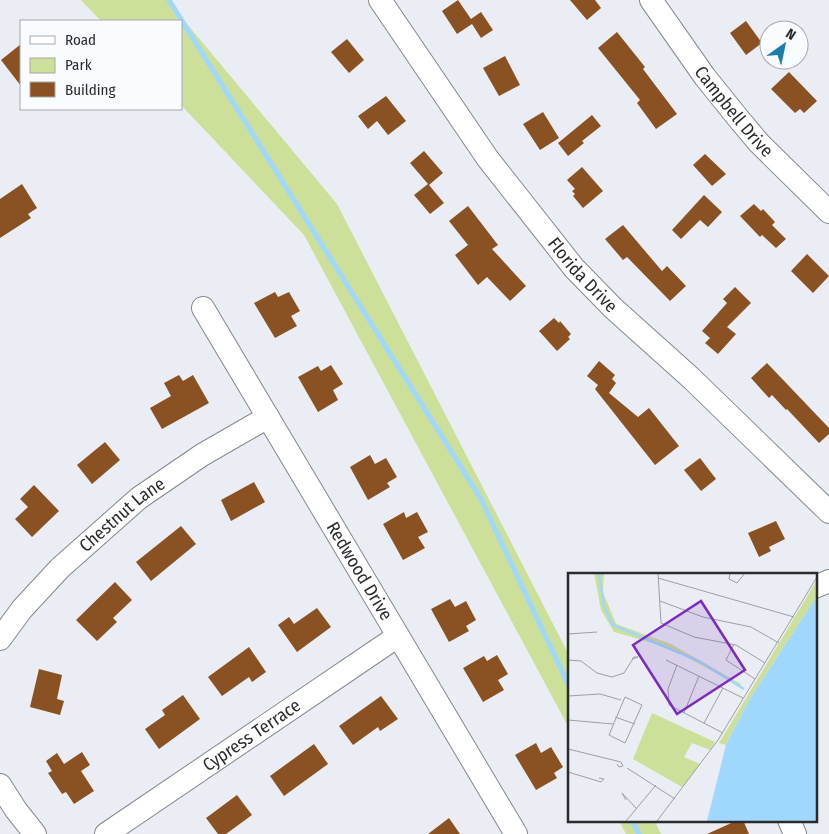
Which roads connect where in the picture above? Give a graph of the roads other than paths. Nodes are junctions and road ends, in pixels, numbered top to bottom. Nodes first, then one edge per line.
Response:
1 (380, 0) edge
2 (651, 0) edge
3 (829, 212) edge
4 (202, 308) dead end
5 (268, 417) junction
6 (829, 512) edge
7 (829, 582) edge
8 (816, 588) edge
9 (398, 636) junction
10 (0, 639) edge
11 (0, 785) edge
12 (790, 822) edge
13 (35, 834) edge
14 (106, 834) edge
15 (516, 834) edge
16 (795, 834) edge

1 - 6 street, Florida Drive
2 - 3 street, Campbell Drive
4 - 5 street, Redwood Drive
5 - 9 street, Redwood Drive
5 - 10 street, Chestnut Lane
7 - 8 street
9 - 14 street, Cypress Terrace
9 - 15 street, Redwood Drive
11 - 13 street
12 - 16 street

